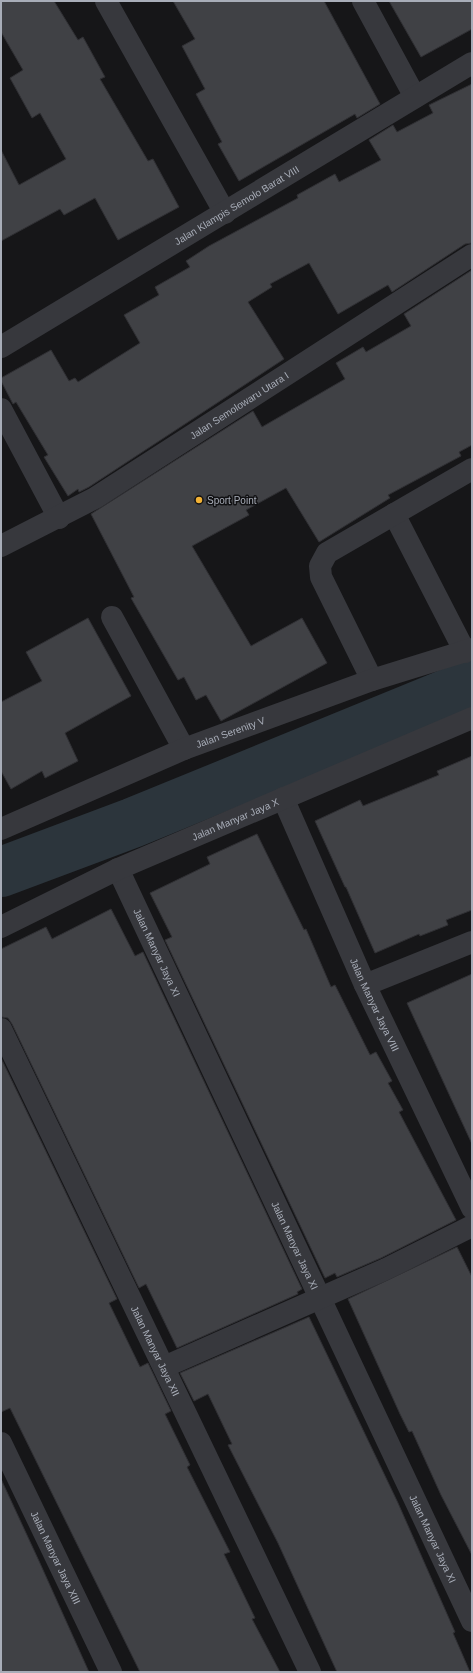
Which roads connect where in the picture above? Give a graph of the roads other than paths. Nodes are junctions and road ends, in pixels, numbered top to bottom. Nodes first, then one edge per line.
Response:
1 (106, 1) edge
2 (363, 1) edge
3 (472, 63) edge
4 (415, 97) junction
5 (225, 213) junction
6 (472, 255) edge
7 (1, 346) edge
8 (1, 409) edge
9 (472, 469) edge
10 (394, 514) junction
11 (59, 518) junction
12 (1, 546) edge
13 (112, 617) dead end
14 (468, 650) edge
15 (372, 680) junction
16 (472, 718) edge
17 (184, 750) junction
18 (283, 798) junction
19 (1, 829) edge
20 (118, 869) junction
21 (1, 926) edge
22 (472, 942) edge
23 (365, 985) junction
24 (1, 1029) edge
25 (472, 1208) edge
26 (472, 1226) edge
27 (321, 1298) junction
28 (164, 1367) junction
29 (1, 1443) edge
30 (472, 1621) edge
31 (112, 1672) edge
32 (310, 1672) edge

1 - 5 street
2 - 4 street
3 - 4 street, Jalan Klampis Semolo Barat VIII
4 - 5 street, Jalan Klampis Semolo Barat VIII
5 - 7 street, Jalan Klampis Semolo Barat VIII
6 - 11 street, Jalan Semolowaru Utara I
8 - 11 street
9 - 10 street
10 - 14 street
10 - 15 street
11 - 12 street, Jalan Semolowaru Utara I
13 - 17 street
14 - 15 street, Jalan Serenity V
15 - 17 street, Jalan Serenity V
16 - 18 street, Jalan Manyar Jaya X
17 - 19 street, Jalan Serenity V
18 - 20 street, Jalan Manyar Jaya X
18 - 23 street, Jalan Manyar Jaya VIII
20 - 21 street, Jalan Manyar Jaya X
20 - 27 street, Jalan Manyar Jaya XI
22 - 23 street
23 - 25 street, Jalan Manyar Jaya VIII
24 - 28 street, Jalan Manyar Jaya XII
26 - 27 street
27 - 28 street
27 - 30 street, Jalan Manyar Jaya XI
28 - 32 street, Jalan Manyar Jaya XII
29 - 31 street, Jalan Manyar Jaya XIII

